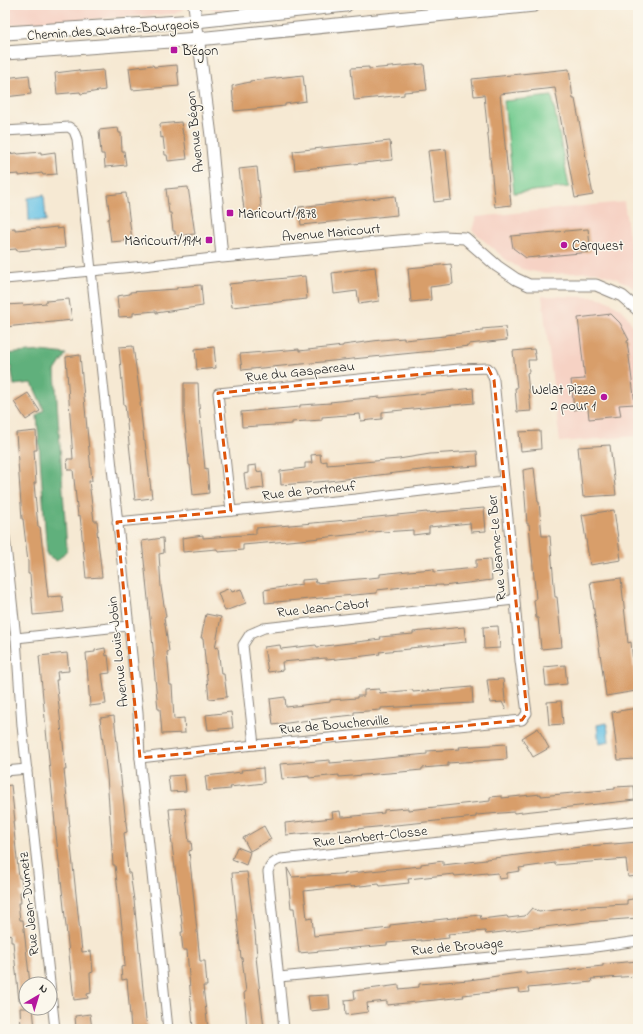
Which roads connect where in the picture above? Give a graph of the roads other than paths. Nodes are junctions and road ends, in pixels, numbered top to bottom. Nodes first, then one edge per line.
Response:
1 (194, 5) edge
2 (346, 5) edge
3 (534, 5) edge
4 (196, 21) junction
5 (5, 33) edge
6 (198, 39) junction
7 (5, 53) edge
8 (5, 131) edge
9 (222, 257) junction
10 (91, 272) junction
11 (5, 279) edge
12 (638, 310) edge
13 (494, 380) joint
14 (504, 482) junction
15 (231, 512) junction
16 (117, 522) junction
17 (5, 537) edge
18 (514, 600) junction
19 (128, 626) junction
20 (16, 638) junction
21 (527, 713) joint
22 (254, 745) junction
23 (140, 758) junction
24 (27, 769) junction
25 (5, 771) edge
26 (638, 822) edge
27 (638, 941) edge
28 (279, 978) junction
29 (55, 1029) edge
30 (168, 1029) edge
31 (284, 1029) edge

1 - 4 street, Avenue Bégon
2 - 4 main road, Chemin des Quatre-Bourgeois
3 - 6 main road, Chemin des Quatre-Bourgeois
4 - 5 main road, Chemin des Quatre-Bourgeois
4 - 6 street, Avenue Bégon
6 - 7 main road, Chemin des Quatre-Bourgeois
6 - 9 street, Avenue Bégon
8 - 10 street, Avenue Louis-Jobin
9 - 10 street, Avenue Maricourt
9 - 12 street, Avenue Maricourt
10 - 11 street, Avenue Maricourt
10 - 16 street, Avenue Louis-Jobin
13 - 14 street, Rue Jeanne-Le Ber
13 - 15 street, Rue du Gaspareau
14 - 15 street, Rue de Portneuf
14 - 18 street, Rue Jeanne-Le Ber
15 - 16 street, Rue de Portneuf
16 - 19 street, Avenue Louis-Jobin
17 - 20 street, Rue Jean-Dumetz
18 - 21 street, Rue Jeanne-Le Ber
18 - 22 street, Rue Jean-Cabot
19 - 20 street
19 - 23 street, Avenue Louis-Jobin
20 - 24 street, Rue Jean-Dumetz
21 - 22 street, Rue de Boucherville
22 - 23 street, Rue de Boucherville
23 - 30 street, Avenue Louis-Jobin
24 - 25 street
24 - 29 street, Rue Jean-Dumetz
26 - 28 street, Rue Lambert-Closse
27 - 28 street, Rue de Brouage
28 - 31 street, Rue Lambert-Closse

